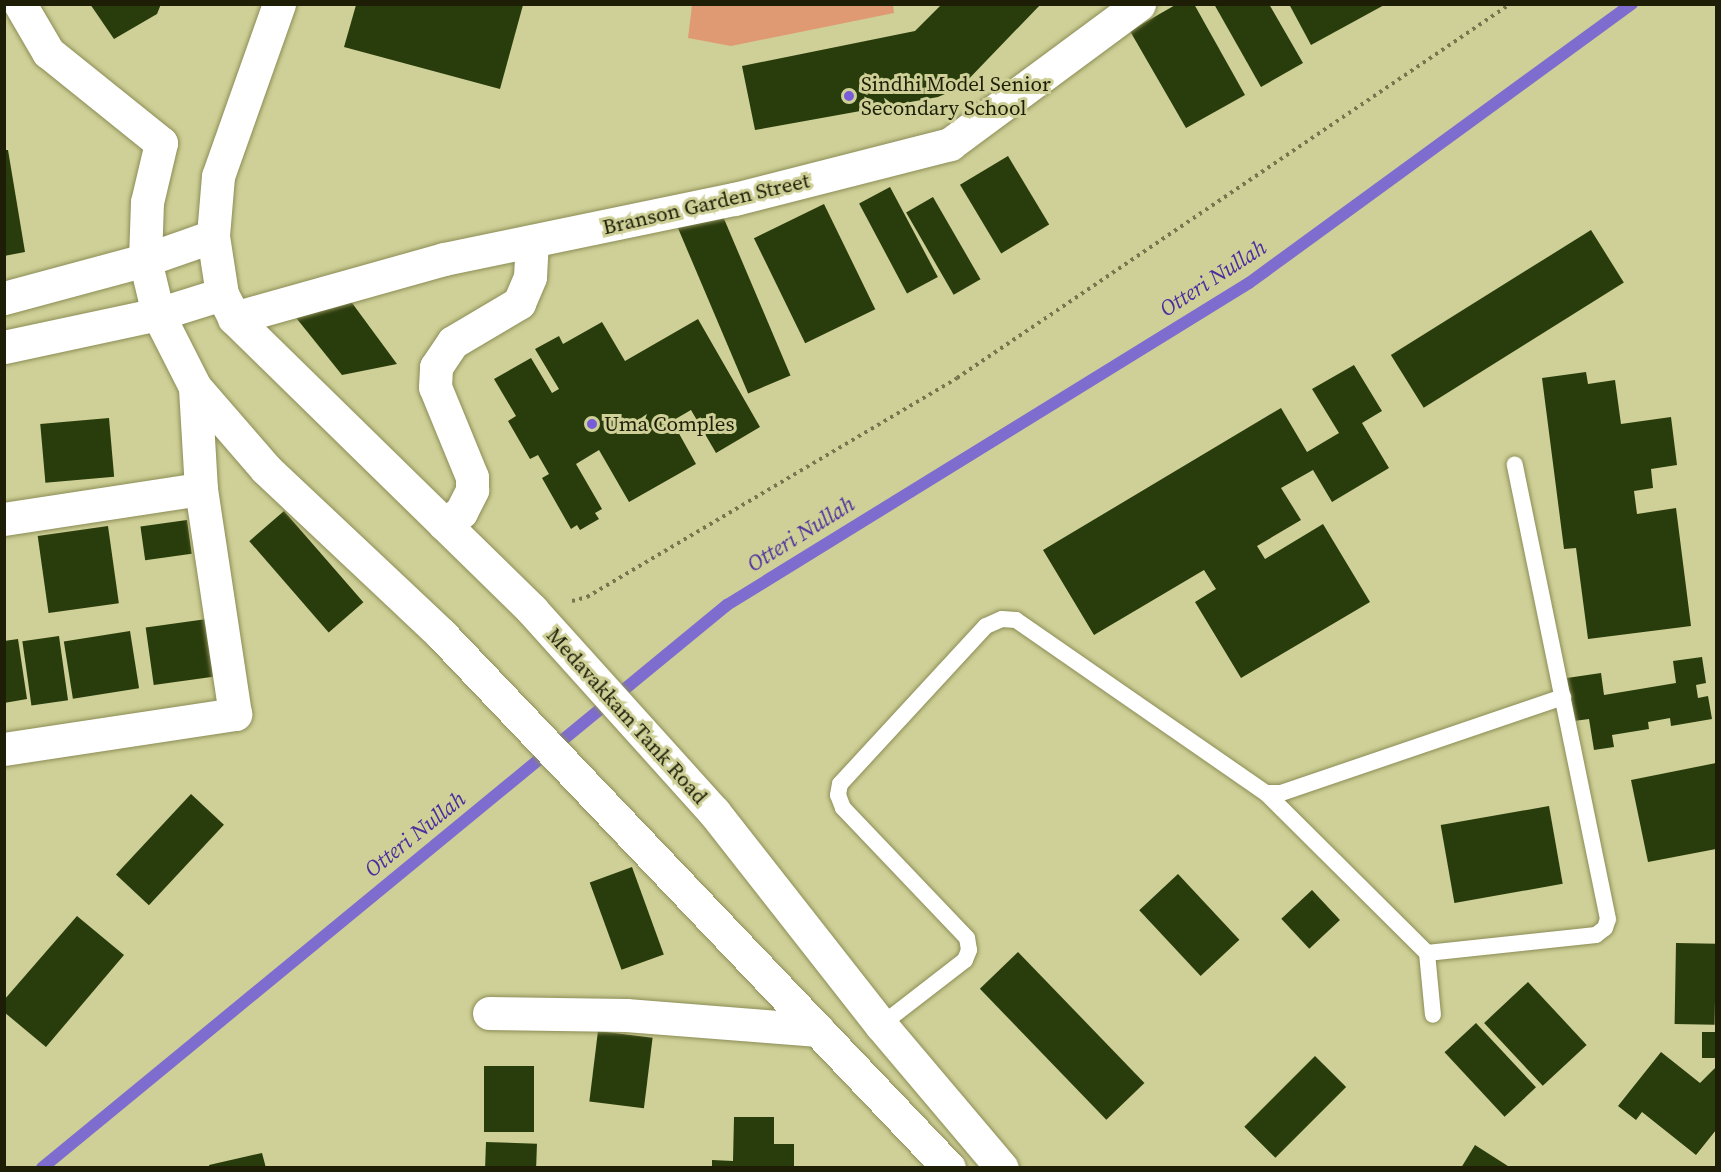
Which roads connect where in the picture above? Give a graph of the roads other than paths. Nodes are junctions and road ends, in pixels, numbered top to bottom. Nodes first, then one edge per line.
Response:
1 (20, 4) edge
2 (279, 4) edge
3 (1134, 6) edge
4 (213, 236) junction
5 (532, 243) junction
6 (145, 260) junction
7 (19, 295) edge
8 (228, 306) junction
9 (158, 315) junction
10 (4, 347) edge
11 (195, 387) junction
12 (1515, 464) dead end
13 (201, 489) junction
14 (4, 519) edge
15 (444, 524) junction
16 (1563, 697) junction
17 (4, 749) edge
18 (1266, 793) junction
19 (1428, 953) junction
20 (489, 1013) dead end
21 (1433, 1016) dead end
22 (881, 1025) junction
23 (818, 1030) junction
24 (949, 1167) edge
25 (1002, 1167) edge

1 - 6 main road
2 - 4 main road
3 - 5 main road, Branson Garden Street
4 - 6 main road
4 - 8 main road
5 - 8 main road, Branson Garden Street
5 - 15 main road
6 - 7 main road
6 - 9 main road
8 - 9 main road, Branson Garden Street
8 - 15 main road, Medavakkam Tank Road
9 - 10 main road, Branson Garden Street
9 - 11 main road
11 - 13 main road
11 - 23 main road
12 - 16 lane
13 - 14 main road
13 - 17 main road
15 - 22 main road, Medavakkam Tank Road
16 - 18 lane
16 - 19 lane
18 - 19 lane
18 - 22 lane
19 - 21 lane
20 - 23 main road
22 - 25 main road, Medavakkam Tank Road
23 - 24 main road

